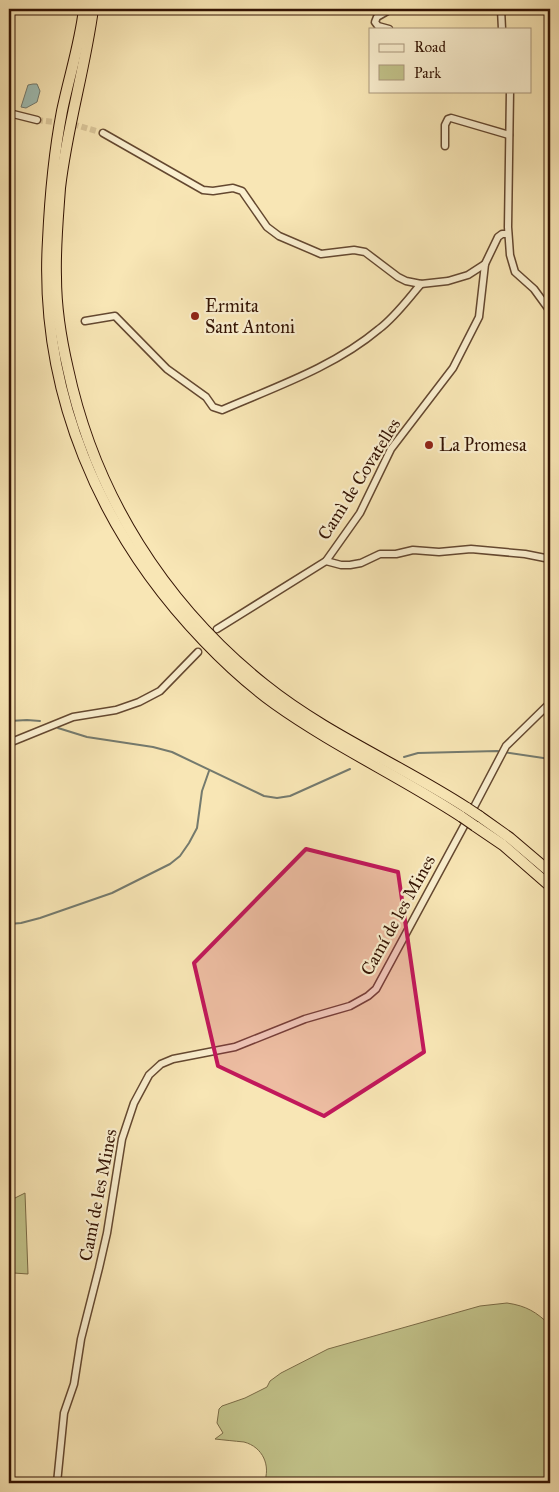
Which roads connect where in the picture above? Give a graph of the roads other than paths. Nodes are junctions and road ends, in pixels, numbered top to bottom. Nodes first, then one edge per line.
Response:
1 (84, 9) edge
2 (93, 9) edge
3 (391, 9) edge
4 (501, 9) edge
5 (385, 28) edge
6 (502, 28) edge
7 (510, 92) edge
8 (9, 113) edge
9 (37, 120) tunnel mouth
10 (102, 133) tunnel mouth
11 (509, 135) junction
12 (445, 146) dead end
13 (508, 234) junction
14 (485, 264) junction
15 (419, 284) junction
16 (550, 311) edge
17 (85, 321) dead end
18 (550, 559) edge
19 (326, 561) junction
20 (217, 629) dead end
21 (198, 652) dead end
22 (550, 703) edge
23 (9, 743) edge
24 (470, 816) junction
25 (550, 872) edge
26 (550, 886) edge
27 (57, 1483) edge

1 - 24 highway
2 - 24 highway
3 - 5 street
4 - 6 street
7 - 11 street
8 - 9 street
10 - 15 street
11 - 12 street
11 - 13 street
13 - 14 street, Camì de Covatelles
13 - 16 street
14 - 15 street
14 - 19 street, Camì de Covatelles
15 - 17 street
18 - 19 street
19 - 20 street
21 - 23 street
22 - 24 street, Camí de les Mines
24 - 25 highway
24 - 26 highway
24 - 27 street, Camí de les Mines

